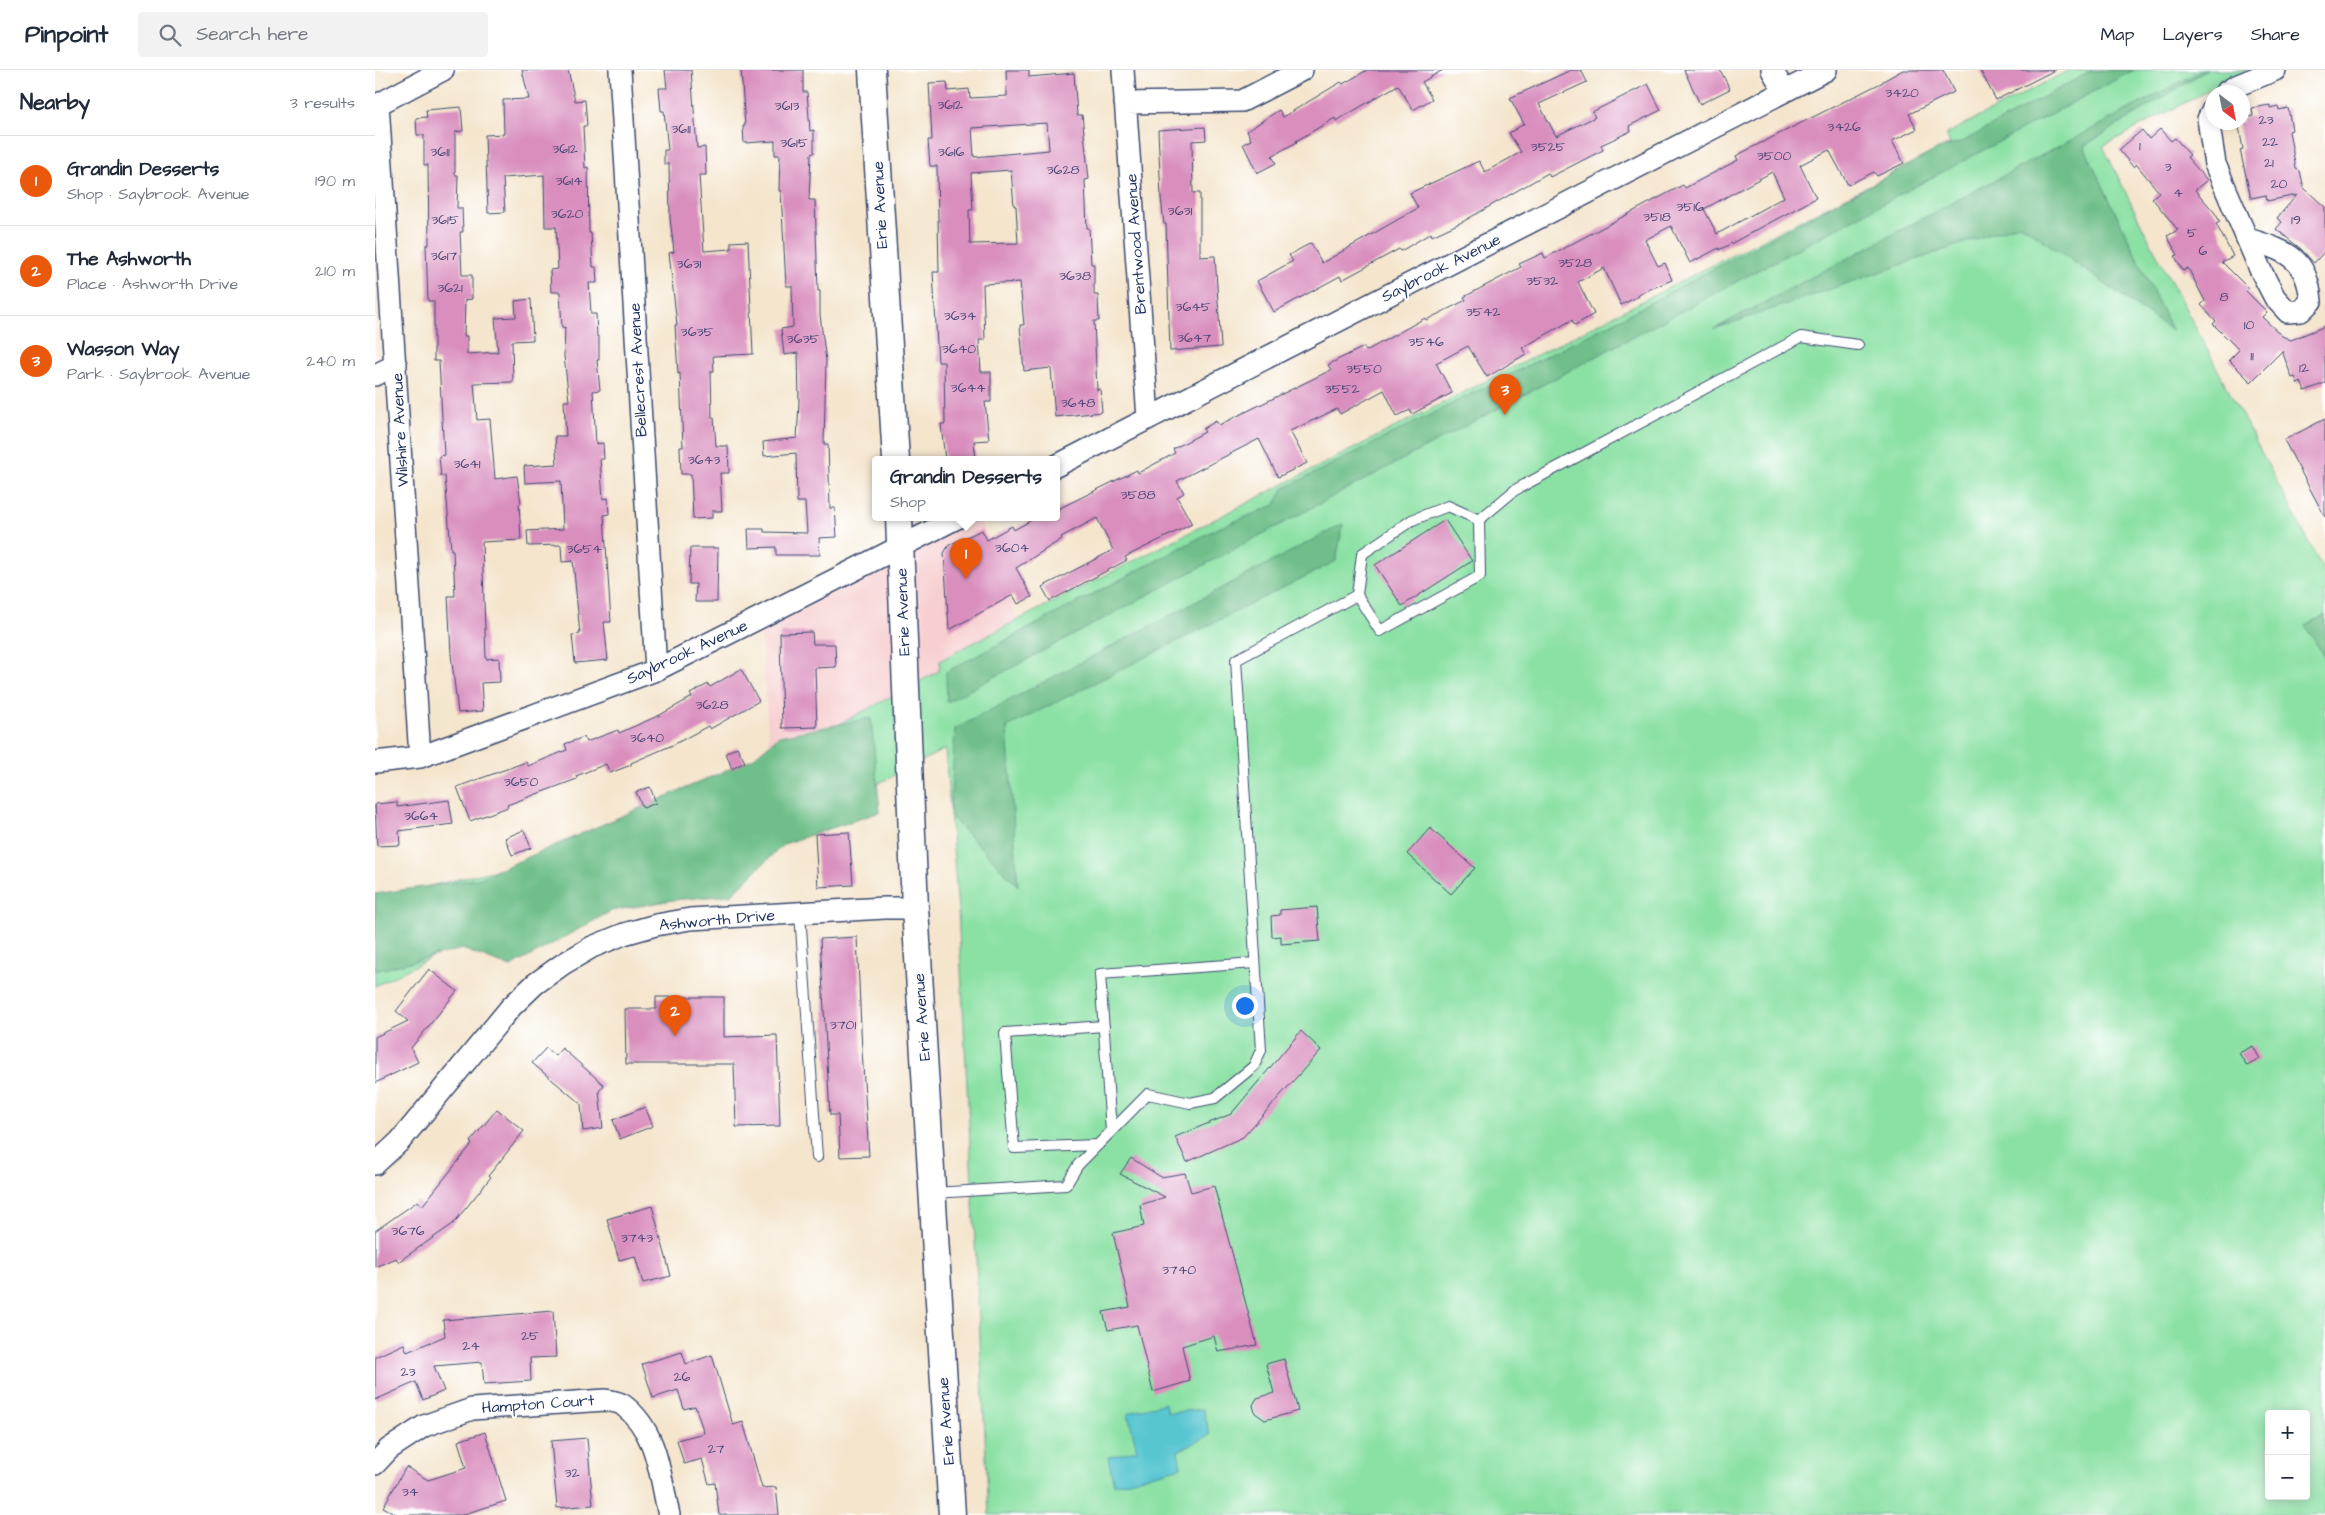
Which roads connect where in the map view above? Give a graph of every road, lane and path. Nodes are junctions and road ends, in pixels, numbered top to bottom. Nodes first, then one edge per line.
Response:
1 (443, 70) edge
2 (620, 70) edge
3 (872, 70) edge
4 (1123, 70) edge
5 (1301, 70) edge
6 (1772, 70) edge
7 (1825, 70) edge
8 (2275, 70) edge
9 (2238, 85) edge
10 (1784, 92) junction
11 (1125, 103) junction
12 (377, 105) edge
13 (2210, 130) edge
14 (2248, 240) dead end
15 (1858, 344) dead end
16 (396, 365) junction
17 (375, 375) edge
18 (1148, 418) junction
19 (896, 456) edge
20 (1060, 464) edge
21 (1479, 520) junction
22 (899, 521) edge
23 (951, 521) edge
24 (901, 546) junction
25 (1357, 595) junction
26 (657, 670) junction
27 (420, 757) junction
28 (375, 762) edge
29 (915, 908) junction
30 (800, 912) junction
31 (1255, 964) junction
32 (1104, 1026) junction
33 (1111, 1131) junction
34 (1098, 1145) junction
35 (817, 1157) dead end
36 (375, 1164) edge
37 (933, 1193) junction
38 (375, 1464) edge
39 (669, 1515) edge
40 (952, 1515) edge

1 - 12 street
2 - 26 street, Bellecrest Avenue
3 - 19 street, Erie Avenue
4 - 11 street, Brentwood Avenue
5 - 11 street
6 - 10 street
7 - 10 street, Saybrook Avenue
8 - 9 street
10 - 18 street, Saybrook Avenue
11 - 18 street, Brentwood Avenue
12 - 16 street, Wilshire Avenue
13 - 14 street
15 - 21 lane
16 - 17 street
16 - 27 street, Wilshire Avenue
18 - 20 street, Saybrook Avenue
21 - 25 lane
21 - 25 lane
22 - 24 street, Erie Avenue
23 - 24 street, Saybrook Avenue
24 - 26 street, Saybrook Avenue
24 - 29 street, Erie Avenue
25 - 31 lane
26 - 27 street, Saybrook Avenue
27 - 28 street, Saybrook Avenue
29 - 30 street, Ashworth Drive
29 - 37 street, Erie Avenue
30 - 35 lane
30 - 36 street, Ashworth Drive
31 - 32 lane
31 - 33 lane
32 - 33 lane
32 - 34 lane
33 - 34 lane
34 - 37 lane
37 - 40 street, Erie Avenue
38 - 39 street, Hampton Court

